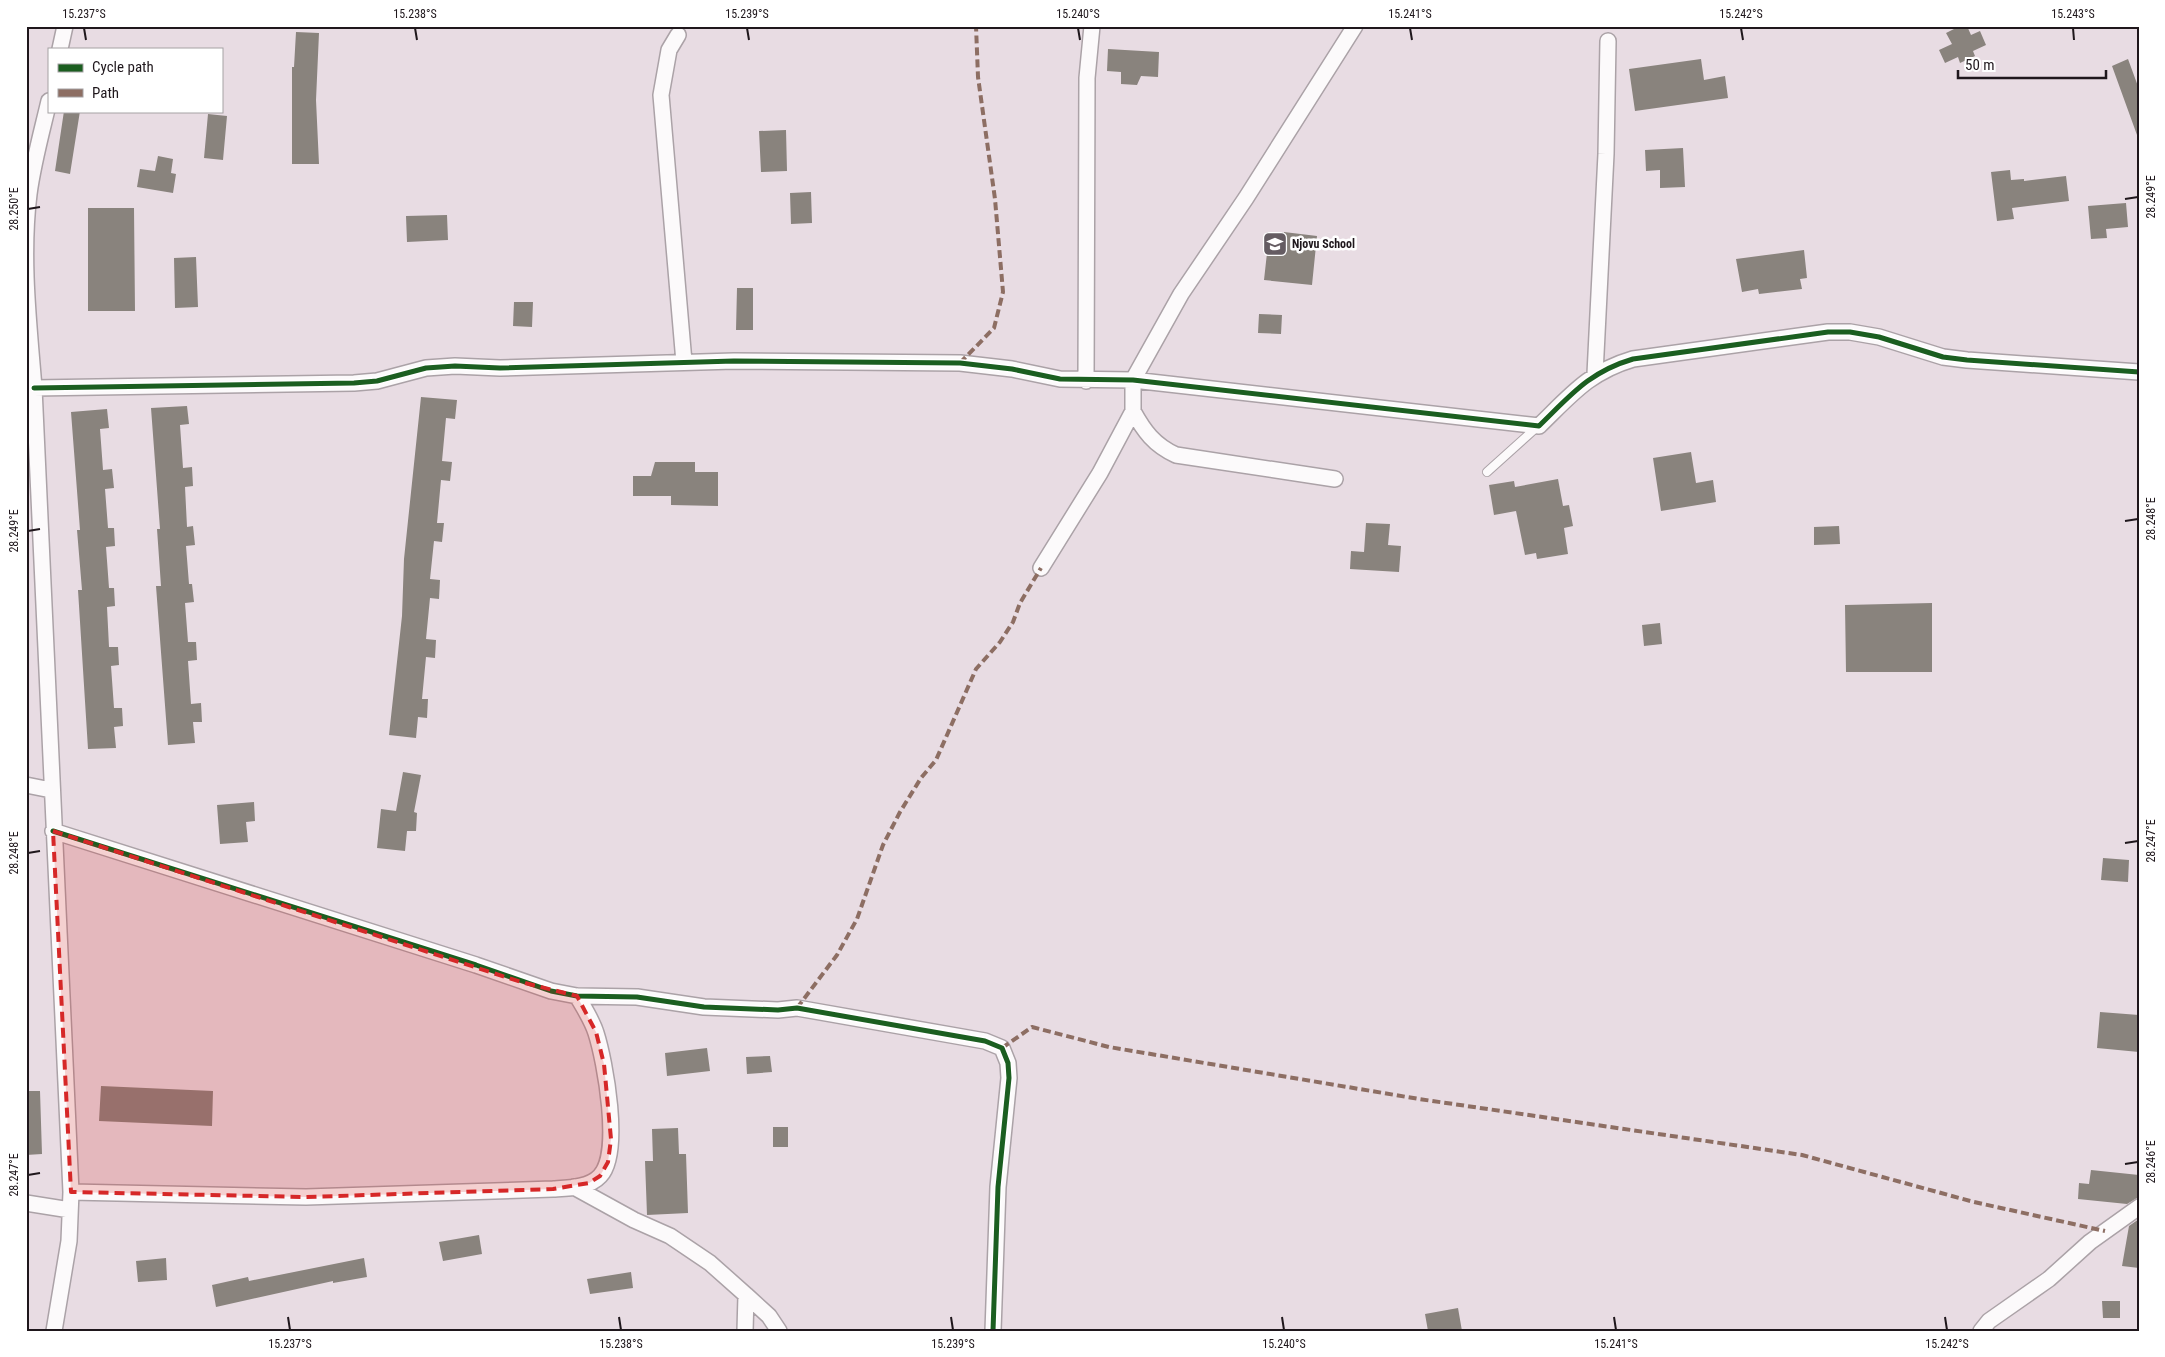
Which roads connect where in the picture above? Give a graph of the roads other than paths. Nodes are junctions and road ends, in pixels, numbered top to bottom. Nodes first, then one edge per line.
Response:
1 (65, 26) edge
2 (1092, 26) edge
3 (1355, 26) edge
4 (682, 31) edge
5 (1608, 41) dead end
6 (60, 48) edge
7 (48, 105) edge
8 (26, 247) edge
9 (684, 362) junction
10 (2139, 372) edge
11 (1595, 374) junction
12 (1133, 380) junction
13 (1086, 381) junction
14 (34, 388) junction
15 (1132, 411) junction
16 (1539, 426) junction
17 (1487, 472) dead end
18 (1335, 479) dead end
19 (1042, 568) dead end
20 (26, 785) edge
21 (51, 790) junction
22 (53, 832) junction
23 (578, 996) junction
24 (574, 1187) junction
25 (71, 1192) junction
26 (26, 1203) edge
27 (2139, 1207) edge
28 (70, 1210) junction
29 (746, 1295) junction
30 (54, 1331) edge
31 (745, 1331) edge
32 (779, 1331) edge
33 (993, 1331) edge
34 (1981, 1331) edge

1 - 6 street
2 - 13 street
3 - 12 street
4 - 9 street
5 - 11 street
7 - 8 street
8 - 14 street
9 - 13 street
9 - 14 street
10 - 11 street
11 - 16 street
12 - 13 street
12 - 15 street
12 - 16 street
14 - 21 street
15 - 18 street
15 - 19 street
16 - 17 lane
20 - 21 street
21 - 22 street
22 - 23 street
22 - 25 street
23 - 24 street
23 - 33 street
24 - 25 street
24 - 29 street
25 - 28 street
26 - 28 street
27 - 34 street
28 - 30 street
29 - 31 street
29 - 32 street

